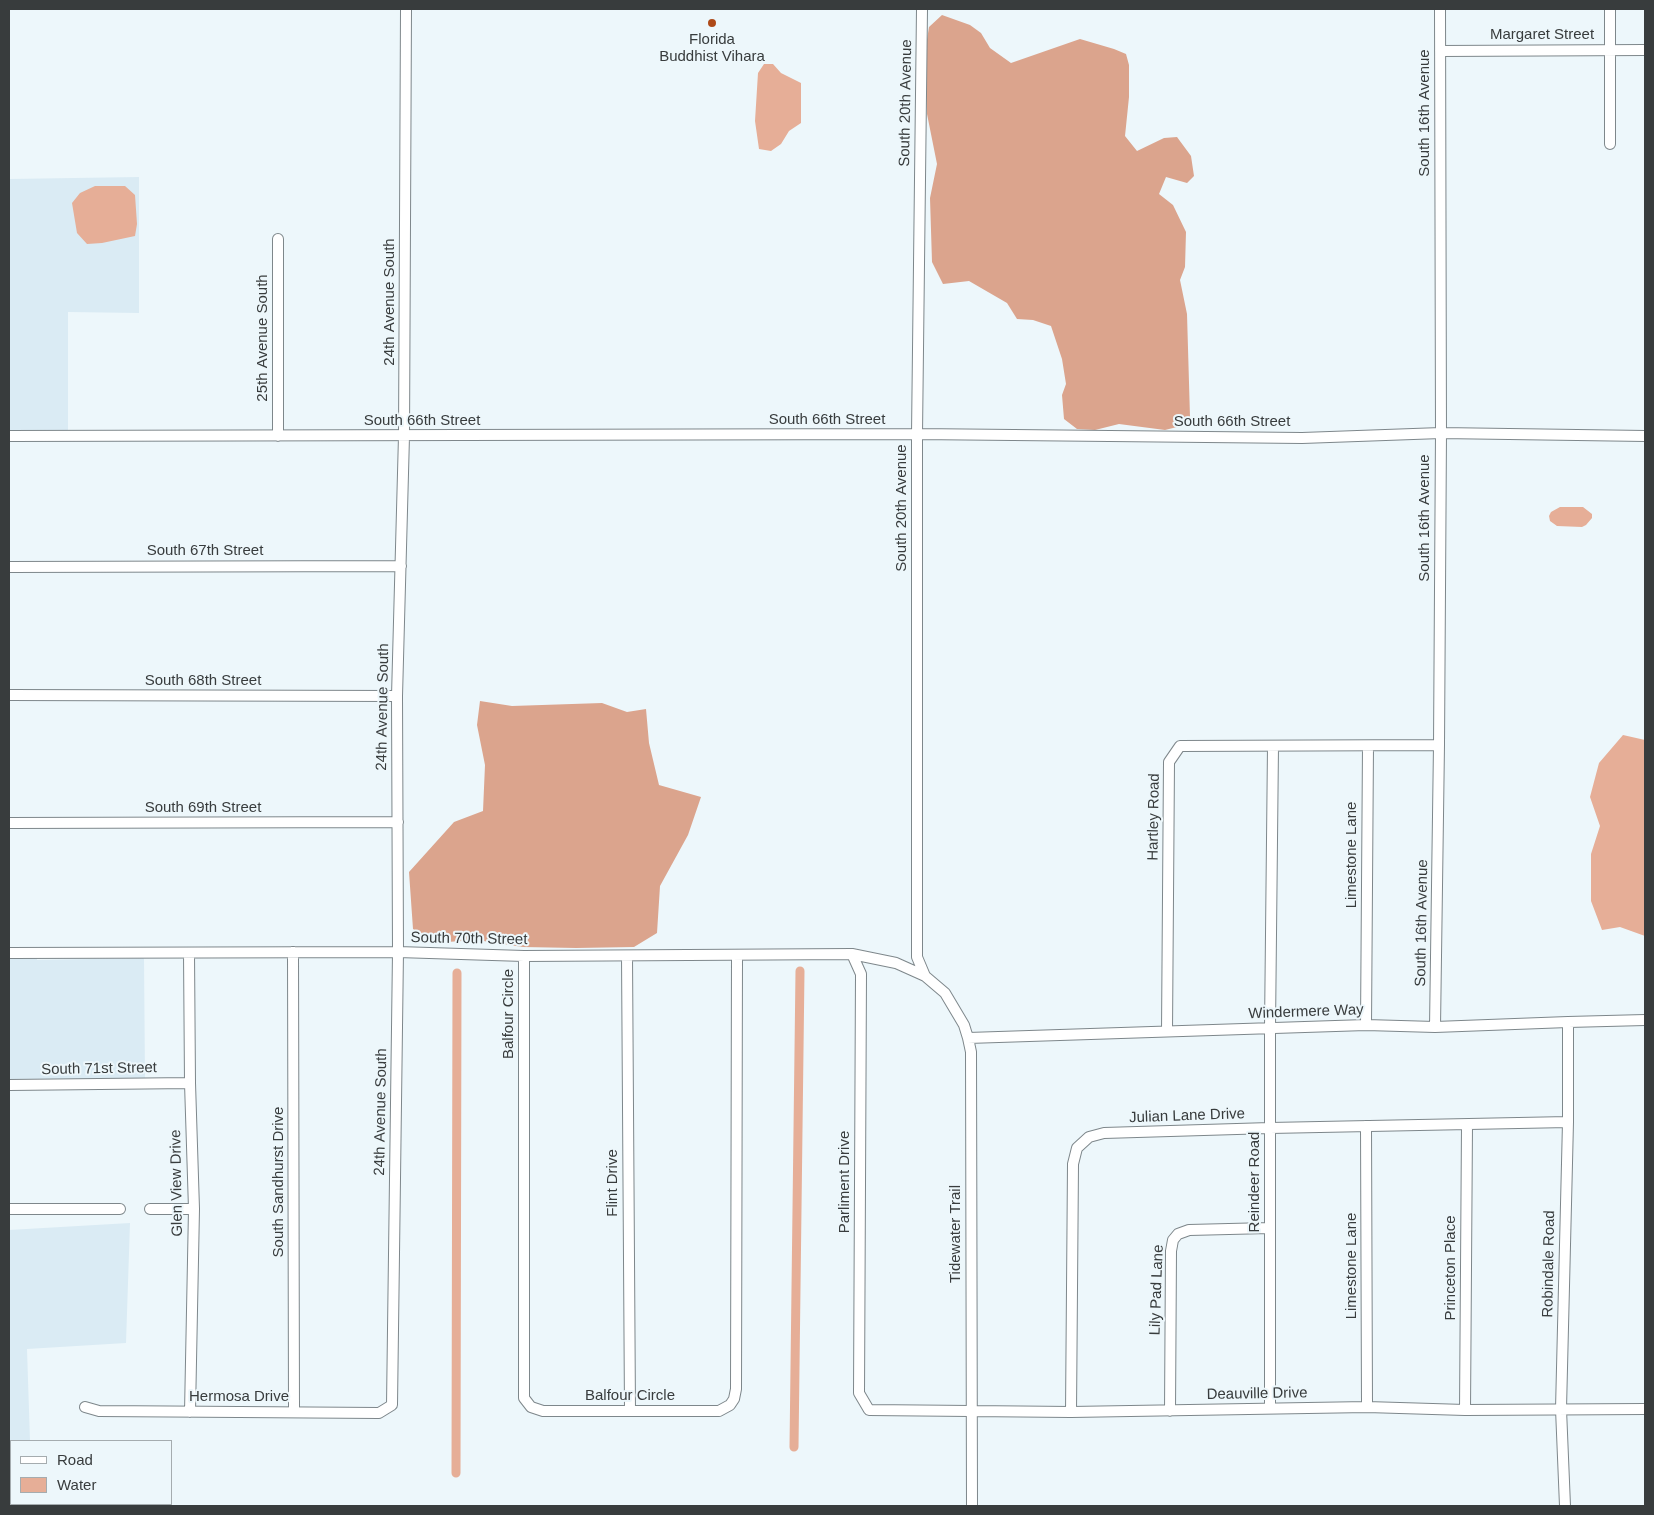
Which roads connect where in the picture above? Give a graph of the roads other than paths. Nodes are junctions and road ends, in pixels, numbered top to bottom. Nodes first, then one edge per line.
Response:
1 (406, 9) edge
2 (922, 9) edge
3 (1440, 9) edge
4 (1610, 9) edge
5 (1609, 50) junction
6 (1645, 50) edge
7 (1440, 51) junction
8 (1610, 144) dead end
9 (278, 240) dead end
10 (1441, 433) junction
11 (917, 434) junction
12 (9, 436) edge
13 (278, 436) junction
14 (404, 436) junction
15 (1645, 436) edge
16 (401, 566) junction
17 (9, 567) edge
18 (9, 696) edge
19 (398, 696) junction
20 (1439, 745) junction
21 (1273, 746) junction
22 (1368, 746) junction
23 (398, 822) junction
24 (9, 823) edge
25 (293, 952) junction
26 (398, 952) junction
27 (9, 953) edge
28 (189, 953) junction
29 (852, 954) junction
30 (737, 955) junction
31 (524, 956) junction
32 (627, 956) junction
33 (925, 976) junction
34 (1645, 1020) edge
35 (1568, 1022) junction
36 (1366, 1025) junction
37 (1435, 1027) junction
38 (1270, 1028) junction
39 (1167, 1031) junction
40 (968, 1038) junction
41 (190, 1083) junction
42 (9, 1085) edge
43 (1568, 1122) junction
44 (1366, 1126) junction
45 (1467, 1126) junction
46 (1270, 1128) junction
47 (9, 1209) edge
48 (120, 1209) dead end
49 (150, 1209) dead end
50 (194, 1209) junction
51 (1270, 1228) junction
52 (392, 1405) joint
53 (85, 1407) dead end
54 (1367, 1407) junction
55 (1270, 1408) junction
56 (1561, 1409) junction
57 (1645, 1409) edge
58 (869, 1410) joint
59 (1465, 1410) junction
60 (630, 1411) junction
61 (1170, 1411) junction
62 (190, 1412) junction
63 (294, 1412) junction
64 (971, 1412) junction
65 (1071, 1412) junction
66 (972, 1506) edge
67 (1565, 1506) edge

1 - 14 street, 24th Avenue South
2 - 11 street, South 20th Avenue
3 - 7 street, South 16th Avenue
4 - 5 street
5 - 6 street, Margaret Street
5 - 7 street, Margaret Street
5 - 8 street
7 - 10 street, South 16th Avenue
9 - 13 street, 25th Avenue South
10 - 11 street, South 66th Street
10 - 15 street, South 66th Street
10 - 20 street, South 16th Avenue
11 - 14 street, South 66th Street
11 - 33 street, South 20th Avenue
12 - 13 street, South 66th Street
13 - 14 street, South 66th Street
14 - 16 street, 24th Avenue South
16 - 17 street, South 67th Street
16 - 19 street, 24th Avenue South
18 - 19 street, South 68th Street
19 - 23 street, 24th Avenue South
20 - 22 street, Hartley Road
20 - 37 street, South 16th Avenue
21 - 22 street, Hartley Road
21 - 38 street, Reindeer Road
21 - 39 street, Hartley Road
22 - 36 street, Limestone Lane
23 - 24 street, South 69th Street
23 - 26 street, 24th Avenue South
25 - 26 street, South 70th Street
25 - 28 street, South 70th Street
25 - 63 street, South Sandhurst Drive
26 - 31 street, South 70th Street
26 - 52 street, 24th Avenue South
27 - 28 street, South 70th Street
28 - 41 street, Glen View Drive
29 - 30 street, South 70th Street
29 - 33 street, South 70th Street
29 - 58 street, Parliment Drive
30 - 32 street, South 70th Street
30 - 60 street, Balfour Circle
31 - 32 street, South 70th Street
31 - 60 street, Balfour Circle
32 - 60 street, Flint Drive
33 - 40 street, Tidewater Trail
34 - 35 street, Windermere Way
35 - 37 street, Windermere Way
35 - 43 street, Robindale Road
36 - 37 street, Windermere Way
36 - 38 street, Windermere Way
38 - 39 street, Windermere Way
38 - 46 street, Reindeer Road
39 - 40 street, Windermere Way
40 - 64 street, Tidewater Trail
41 - 42 street, South 71st Street
41 - 50 street, Glen View Drive
43 - 45 street, Julian Lane Drive
43 - 56 street, Robindale Road
44 - 45 street, Julian Lane Drive
44 - 46 street, Julian Lane Drive
44 - 54 street, Limestone Lane
45 - 59 street, Princeton Place
46 - 51 street, Reindeer Road
46 - 65 street, Julian Lane Drive
47 - 48 street
49 - 50 street
50 - 62 street, Glen View Drive
51 - 55 street, Reindeer Road
51 - 61 street, Lily Pad Lane
52 - 63 street, Hermosa Drive
53 - 62 street, Hermosa Drive
54 - 55 street, Deauville Drive
54 - 59 street, Deauville Drive
55 - 61 street, Deauville Drive
56 - 57 street, Deauville Drive
56 - 59 street, Deauville Drive
56 - 67 street, Robindale Road
58 - 64 street, Deauville Drive
61 - 65 street, Deauville Drive
62 - 63 street, Hermosa Drive
64 - 65 street, Deauville Drive
64 - 66 street, Tidewater Trail

